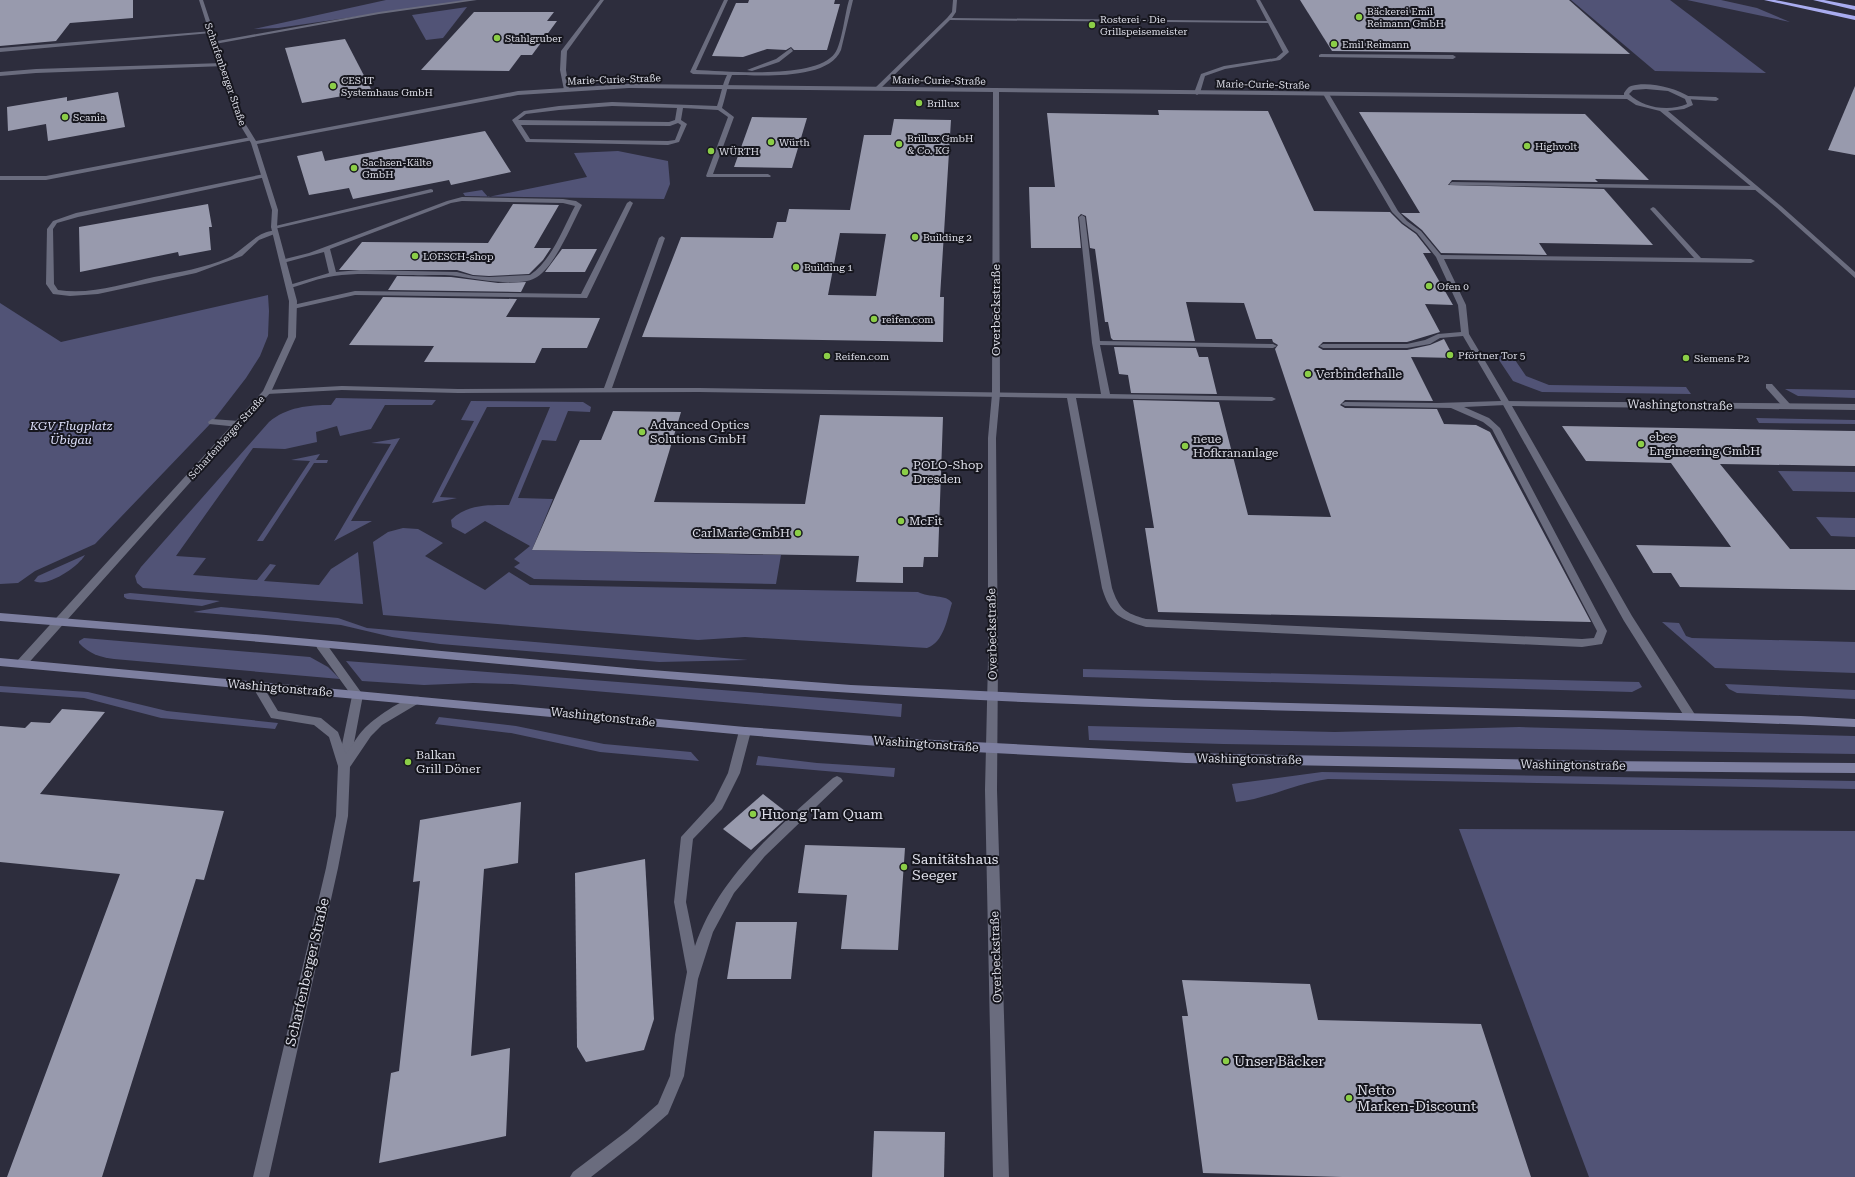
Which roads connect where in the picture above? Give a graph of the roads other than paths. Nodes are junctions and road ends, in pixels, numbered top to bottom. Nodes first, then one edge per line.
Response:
1 (201, 0) edge
2 (474, 0) edge
3 (602, 0) edge
4 (726, 0) edge
5 (851, 0) edge
6 (955, 0) edge
7 (1258, 0) edge
8 (1767, 0) edge
9 (1816, 0) edge
10 (1855, 8) edge
11 (949, 18) junction
12 (1855, 18) edge
13 (1270, 22) junction
14 (211, 32) junction
15 (215, 42) junction
16 (0, 50) edge
17 (791, 50) dead end
18 (1320, 56) dead end
19 (1453, 57) dead end
20 (223, 65) junction
21 (730, 73) junction
22 (0, 74) edge
23 (724, 87) junction
24 (566, 89) junction
25 (877, 89) junction
26 (996, 90) junction
27 (1197, 92) junction
28 (1326, 94) junction
29 (1628, 97) junction
30 (1688, 98) junction
31 (1716, 99) dead end
32 (680, 108) junction
33 (719, 108) junction
34 (1662, 109) junction
35 (678, 121) junction
36 (517, 123) junction
37 (252, 141) junction
38 (264, 176) junction
39 (768, 176) dead end
40 (0, 178) edge
41 (1452, 184) dead end
42 (1755, 188) junction
43 (431, 190) dead end
44 (630, 203) dead end
45 (1654, 209) dead end
46 (1082, 217) dead end
47 (274, 230) junction
48 (662, 238) dead end
49 (326, 248) junction
50 (1438, 257) junction
51 (1699, 260) junction
52 (283, 261) junction
53 (1751, 261) dead end
54 (333, 274) junction
55 (1855, 276) edge
56 (290, 286) junction
57 (293, 307) junction
58 (1465, 334) junction
59 (1096, 343) junction
60 (1273, 346) dead end
61 (1323, 346) dead end
62 (1770, 386) dead end
63 (607, 390) junction
64 (267, 392) junction
65 (996, 394) junction
66 (1071, 395) junction
67 (1106, 396) junction
68 (1272, 399) dead end
69 (1506, 403) junction
70 (1345, 404) dead end
71 (1451, 405) junction
72 (1787, 406) junction
73 (1855, 407) edge
74 (212, 422) dead end
75 (239, 424) junction
76 (0, 617) edge
77 (58, 622) junction
78 (321, 644) junction
79 (0, 662) edge
80 (21, 664) junction
81 (257, 686) junction
82 (358, 695) junction
83 (992, 696) junction
84 (415, 700) junction
85 (1690, 716) junction
86 (1855, 723) edge
87 (745, 731) junction
88 (992, 748) junction
89 (344, 766) junction
90 (1855, 768) edge
91 (837, 781) dead end
92 (693, 972) junction
93 (261, 1177) edge
94 (578, 1177) edge
95 (1001, 1177) edge

1 - 14 street, Scharfenberger Straße
2 - 15 street
3 - 24 street
4 - 21 street
5 - 21 street
6 - 11 street
7 - 13 street
8 - 12 highway
9 - 10 highway
11 - 13 street
11 - 25 street
13 - 27 street
14 - 15 street, Scharfenberger Straße
14 - 16 street
15 - 20 street, Scharfenberger Straße
17 - 21 street
18 - 19 street
20 - 22 street
20 - 37 street, Scharfenberger Straße
21 - 23 street
23 - 24 street, Marie-Curie-Straße
23 - 25 street, Marie-Curie-Straße
23 - 33 street
24 - 37 street, Marie-Curie-Straße
25 - 26 street, Marie-Curie-Straße
26 - 27 street, Marie-Curie-Straße
26 - 65 street, Overbeckstraße
27 - 28 street, Marie-Curie-Straße
28 - 29 street, Marie-Curie-Straße
28 - 50 street
29 - 30 street
29 - 34 street, Marie-Curie-Straße
30 - 31 street
30 - 34 street, Marie-Curie-Straße
32 - 33 street
32 - 35 street
32 - 36 street
33 - 39 street
34 - 42 street
35 - 36 street
35 - 36 street
37 - 38 street, Scharfenberger Straße
37 - 40 street, Marie-Curie-Straße
38 - 47 street, Scharfenberger Straße
38 - 47 street
41 - 42 street
42 - 55 street
43 - 47 street
44 - 57 street
45 - 51 street
46 - 59 street
47 - 52 street, Scharfenberger Straße
48 - 63 street
49 - 52 street
49 - 54 street
49 - 54 street
50 - 51 street
50 - 58 street
51 - 53 street
52 - 56 street, Scharfenberger Straße
54 - 56 street
56 - 57 street, Scharfenberger Straße
57 - 64 street, Scharfenberger Straße
58 - 61 street
58 - 69 street
59 - 60 street
59 - 67 street
62 - 72 street
63 - 64 street
63 - 65 street
64 - 75 street, Scharfenberger Straße
65 - 66 street
65 - 83 street, Overbeckstraße
66 - 67 street
66 - 71 street
67 - 68 street
69 - 71 street, Washingtonstraße
69 - 72 street, Washingtonstraße
69 - 85 street
70 - 71 street, Washingtonstraße
72 - 73 street, Washingtonstraße
74 - 75 street
75 - 77 street, Scharfenberger Straße
76 - 77 main road
77 - 78 main road
77 - 80 street, Scharfenberger Straße
78 - 82 street
78 - 83 main road
79 - 80 main road, Washingtonstraße
80 - 81 main road, Washingtonstraße
81 - 82 main road, Washingtonstraße
81 - 89 street, Scharfenberger Straße
82 - 84 main road, Washingtonstraße
82 - 89 street
83 - 85 main road
83 - 88 street, Overbeckstraße
84 - 87 main road, Washingtonstraße
84 - 89 street
85 - 86 main road
87 - 88 main road, Washingtonstraße
87 - 92 street
88 - 90 main road, Washingtonstraße
88 - 95 street, Overbeckstraße
89 - 93 street, Scharfenberger Straße
91 - 92 street
92 - 94 street

